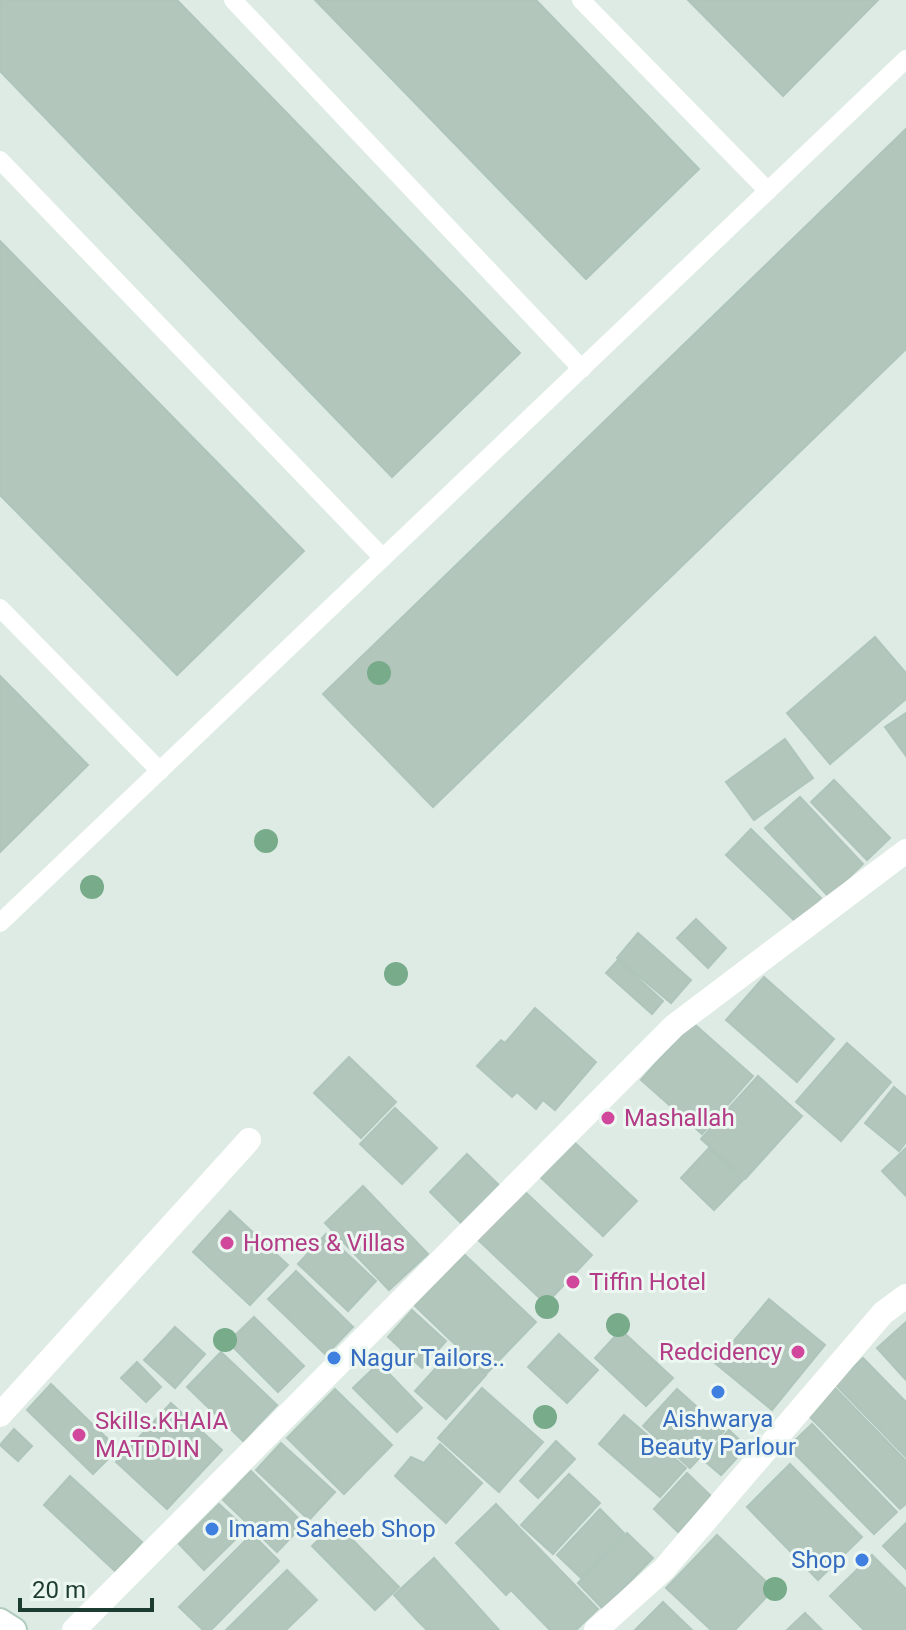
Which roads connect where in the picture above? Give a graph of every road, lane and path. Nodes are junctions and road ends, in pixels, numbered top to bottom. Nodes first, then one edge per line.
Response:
1 (233, 0) edge
2 (581, 0) edge
3 (906, 59) edge
4 (0, 160) edge
5 (768, 191) junction
6 (582, 369) junction
7 (383, 558) junction
8 (0, 608) edge
9 (160, 771) junction
10 (906, 851) edge
11 (0, 923) edge
12 (249, 1140) dead end
13 (906, 1296) edge
14 (0, 1415) edge
15 (0, 1621) edge
16 (14, 1630) edge
17 (74, 1630) edge
18 (596, 1630) edge

1 - 6 lane
2 - 5 lane
3 - 5 lane
4 - 7 lane
5 - 6 lane
6 - 7 lane
7 - 9 lane
8 - 9 lane
9 - 11 lane
10 - 17 street
12 - 14 street
13 - 18 street
15 - 16 street

